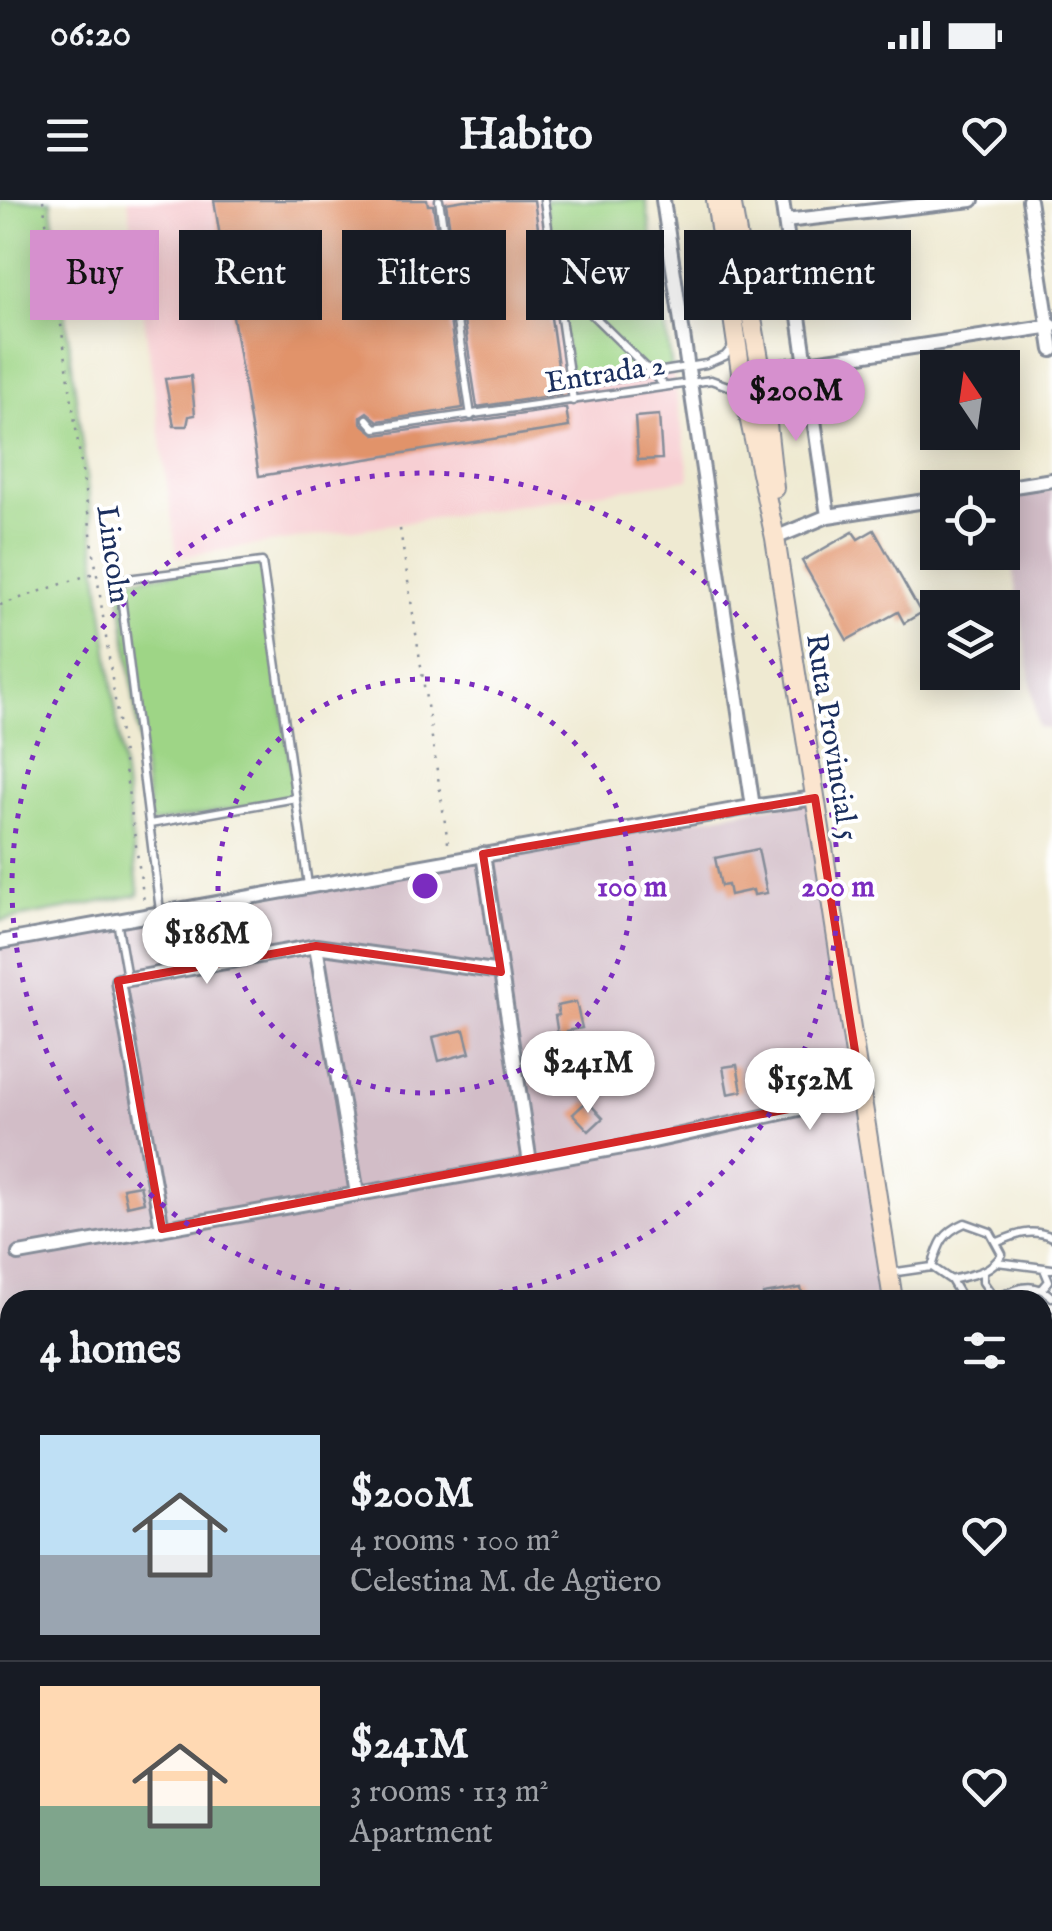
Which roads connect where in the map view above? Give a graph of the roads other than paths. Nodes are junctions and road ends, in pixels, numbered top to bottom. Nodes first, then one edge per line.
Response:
1 (439, 200) edge
2 (544, 200) edge
3 (662, 200) edge
4 (716, 200) edge
5 (732, 200) edge
6 (782, 200) edge
7 (972, 200) edge
8 (1029, 200) edge
9 (785, 222) junction
10 (549, 230) edge
11 (562, 320) edge
12 (598, 320) edge
13 (1050, 326) edge
14 (737, 340) junction
15 (1052, 350) edge
16 (806, 364) junction
17 (687, 367) junction
18 (760, 370) junction
19 (651, 373) junction
20 (689, 382) junction
21 (571, 386) junction
22 (664, 386) junction
23 (744, 393) junction
24 (573, 400) junction
25 (471, 417) junction
26 (367, 419) dead end
27 (1052, 480) edge
28 (1020, 485) edge
29 (920, 502) edge
30 (828, 516) junction
31 (775, 538) junction
32 (296, 798) junction
33 (815, 798) junction
34 (752, 807) junction
35 (150, 824) junction
36 (483, 854) junction
37 (308, 885) junction
38 (153, 913) junction
39 (117, 920) junction
40 (0, 942) edge
41 (316, 946) junction
42 (501, 972) junction
43 (128, 979) junction
44 (862, 1099) junction
45 (530, 1163) junction
46 (357, 1194) junction
47 (162, 1228) junction
48 (1052, 1237) edge
49 (998, 1242) junction
50 (19, 1254) dead end
51 (997, 1262) junction
52 (932, 1267) junction
53 (1048, 1268) edge
54 (983, 1272) junction
55 (888, 1273) junction
56 (951, 1280) junction
57 (1042, 1288) joint
58 (891, 1290) edge
59 (957, 1290) edge
60 (988, 1290) edge
61 (1019, 1290) edge

1 - 25 lane
2 - 10 lane
3 - 17 street
4 - 14 main road
5 - 18 main road
6 - 9 street
7 - 9 street
8 - 13 street
9 - 16 street
11 - 21 lane
12 - 19 lane
13 - 15 street
13 - 16 street
14 - 17 lane, Entrada 2
14 - 23 main road
16 - 18 street
16 - 30 street
17 - 19 lane, Entrada 2
17 - 20 street
18 - 31 main road
19 - 21 lane, Entrada 2
19 - 22 lane
20 - 22 lane, Entrada 2
20 - 23 lane, Entrada 2
20 - 34 street
21 - 24 lane
22 - 24 lane, Entrada 2
23 - 31 main road
24 - 25 lane, Entrada 2
25 - 26 lane, Entrada 2
27 - 28 street
29 - 30 street
30 - 31 street
31 - 33 main road, Ruta Provincial 5
32 - 35 lane
32 - 35 lane
32 - 37 lane
33 - 34 street
33 - 44 main road, Ruta Provincial 5
34 - 36 street
35 - 38 lane
36 - 37 street
36 - 42 street
37 - 38 street
38 - 39 street
39 - 40 street
39 - 43 lane
41 - 42 street
41 - 43 street
41 - 46 street
42 - 45 street
43 - 47 street
44 - 45 street
44 - 55 main road, Ruta Provincial 5
45 - 46 street
46 - 47 street
47 - 50 street
48 - 49 lane
49 - 51 lane
49 - 52 lane
51 - 53 lane
51 - 54 lane
52 - 55 lane
52 - 56 lane
53 - 57 lane
54 - 56 lane
54 - 60 lane
55 - 58 main road, Ruta Provincial 5
56 - 59 lane
57 - 61 lane

